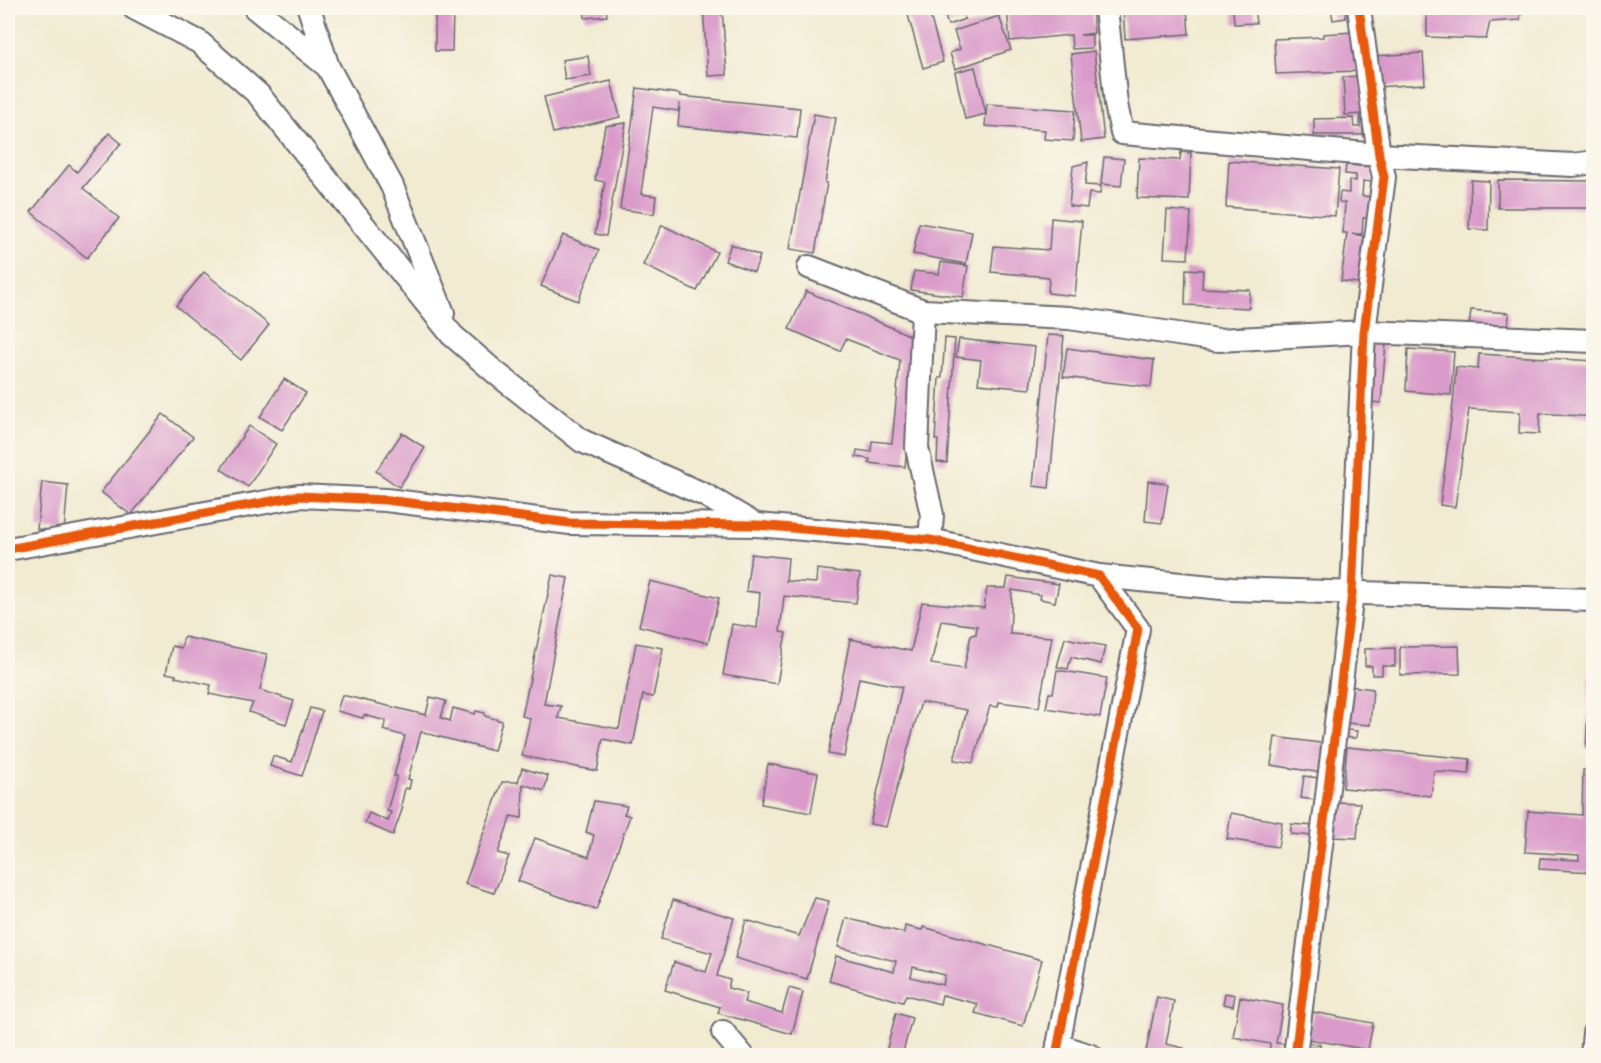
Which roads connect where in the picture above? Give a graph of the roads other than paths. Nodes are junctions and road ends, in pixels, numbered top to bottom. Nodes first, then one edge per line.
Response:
1 (134, 8) edge
2 (255, 8) edge
3 (309, 8) edge
4 (1106, 8) edge
5 (1359, 8) edge
6 (328, 67) junction
7 (1379, 155) junction
8 (1593, 162) edge
9 (808, 267) dead end
10 (923, 311) junction
11 (1364, 332) junction
12 (452, 335) junction
13 (1593, 341) edge
14 (757, 525) junction
15 (930, 540) junction
16 (8, 549) edge
17 (1098, 576) junction
18 (1352, 593) junction
19 (1593, 600) edge
20 (723, 1032) dead end
21 (1593, 1033) edge
22 (1057, 1050) edge
23 (743, 1056) edge
24 (1091, 1056) edge
25 (1295, 1056) edge
26 (1592, 1056) edge

1 - 12 street
2 - 6 street
3 - 6 street
4 - 7 street
5 - 7 street
6 - 12 street
7 - 8 street
7 - 11 street
9 - 10 street
10 - 11 street
10 - 15 street
11 - 13 street
11 - 18 street
12 - 14 street
14 - 15 street
14 - 16 street
15 - 17 street
17 - 18 street
17 - 22 street
18 - 19 street
18 - 25 street
20 - 23 street
21 - 26 street
22 - 24 street

